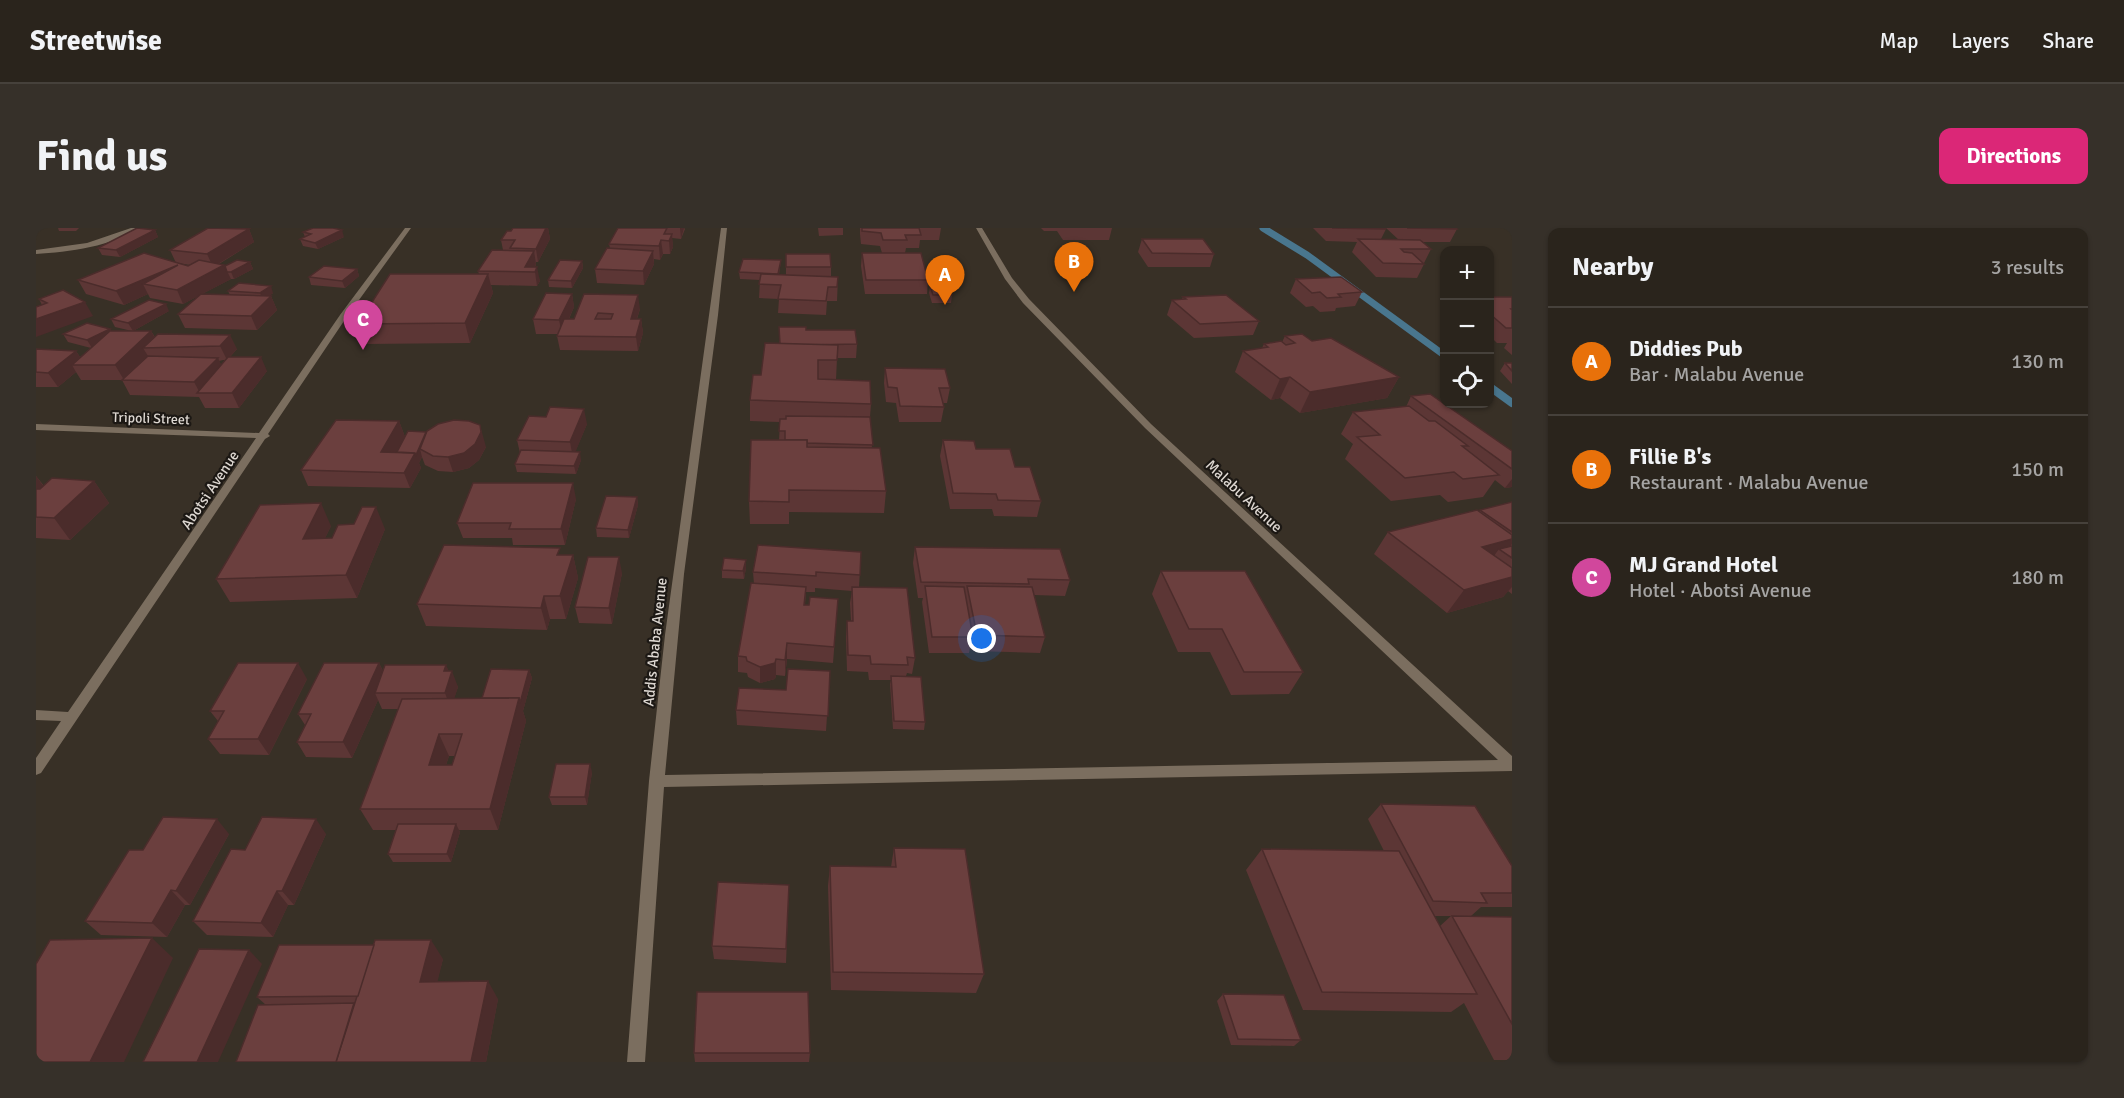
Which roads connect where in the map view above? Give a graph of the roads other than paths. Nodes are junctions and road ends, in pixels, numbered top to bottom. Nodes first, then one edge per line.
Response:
1 (137, 228) edge
2 (408, 228) edge
3 (724, 228) edge
4 (980, 228) edge
5 (36, 252) edge
6 (36, 427) edge
7 (265, 436) junction
8 (36, 715) edge
9 (72, 717) junction
10 (1512, 765) edge
11 (36, 769) edge
12 (656, 781) junction
13 (636, 1062) edge

1 - 5 street
2 - 7 street, Abotsi Avenue
3 - 12 street, Addis Ababa Avenue
4 - 10 street, Malabu Avenue
6 - 7 street, Tripoli Street
7 - 9 street, Abotsi Avenue
8 - 9 street
9 - 11 street, Abotsi Avenue
10 - 12 street
12 - 13 street, Addis Ababa Avenue

